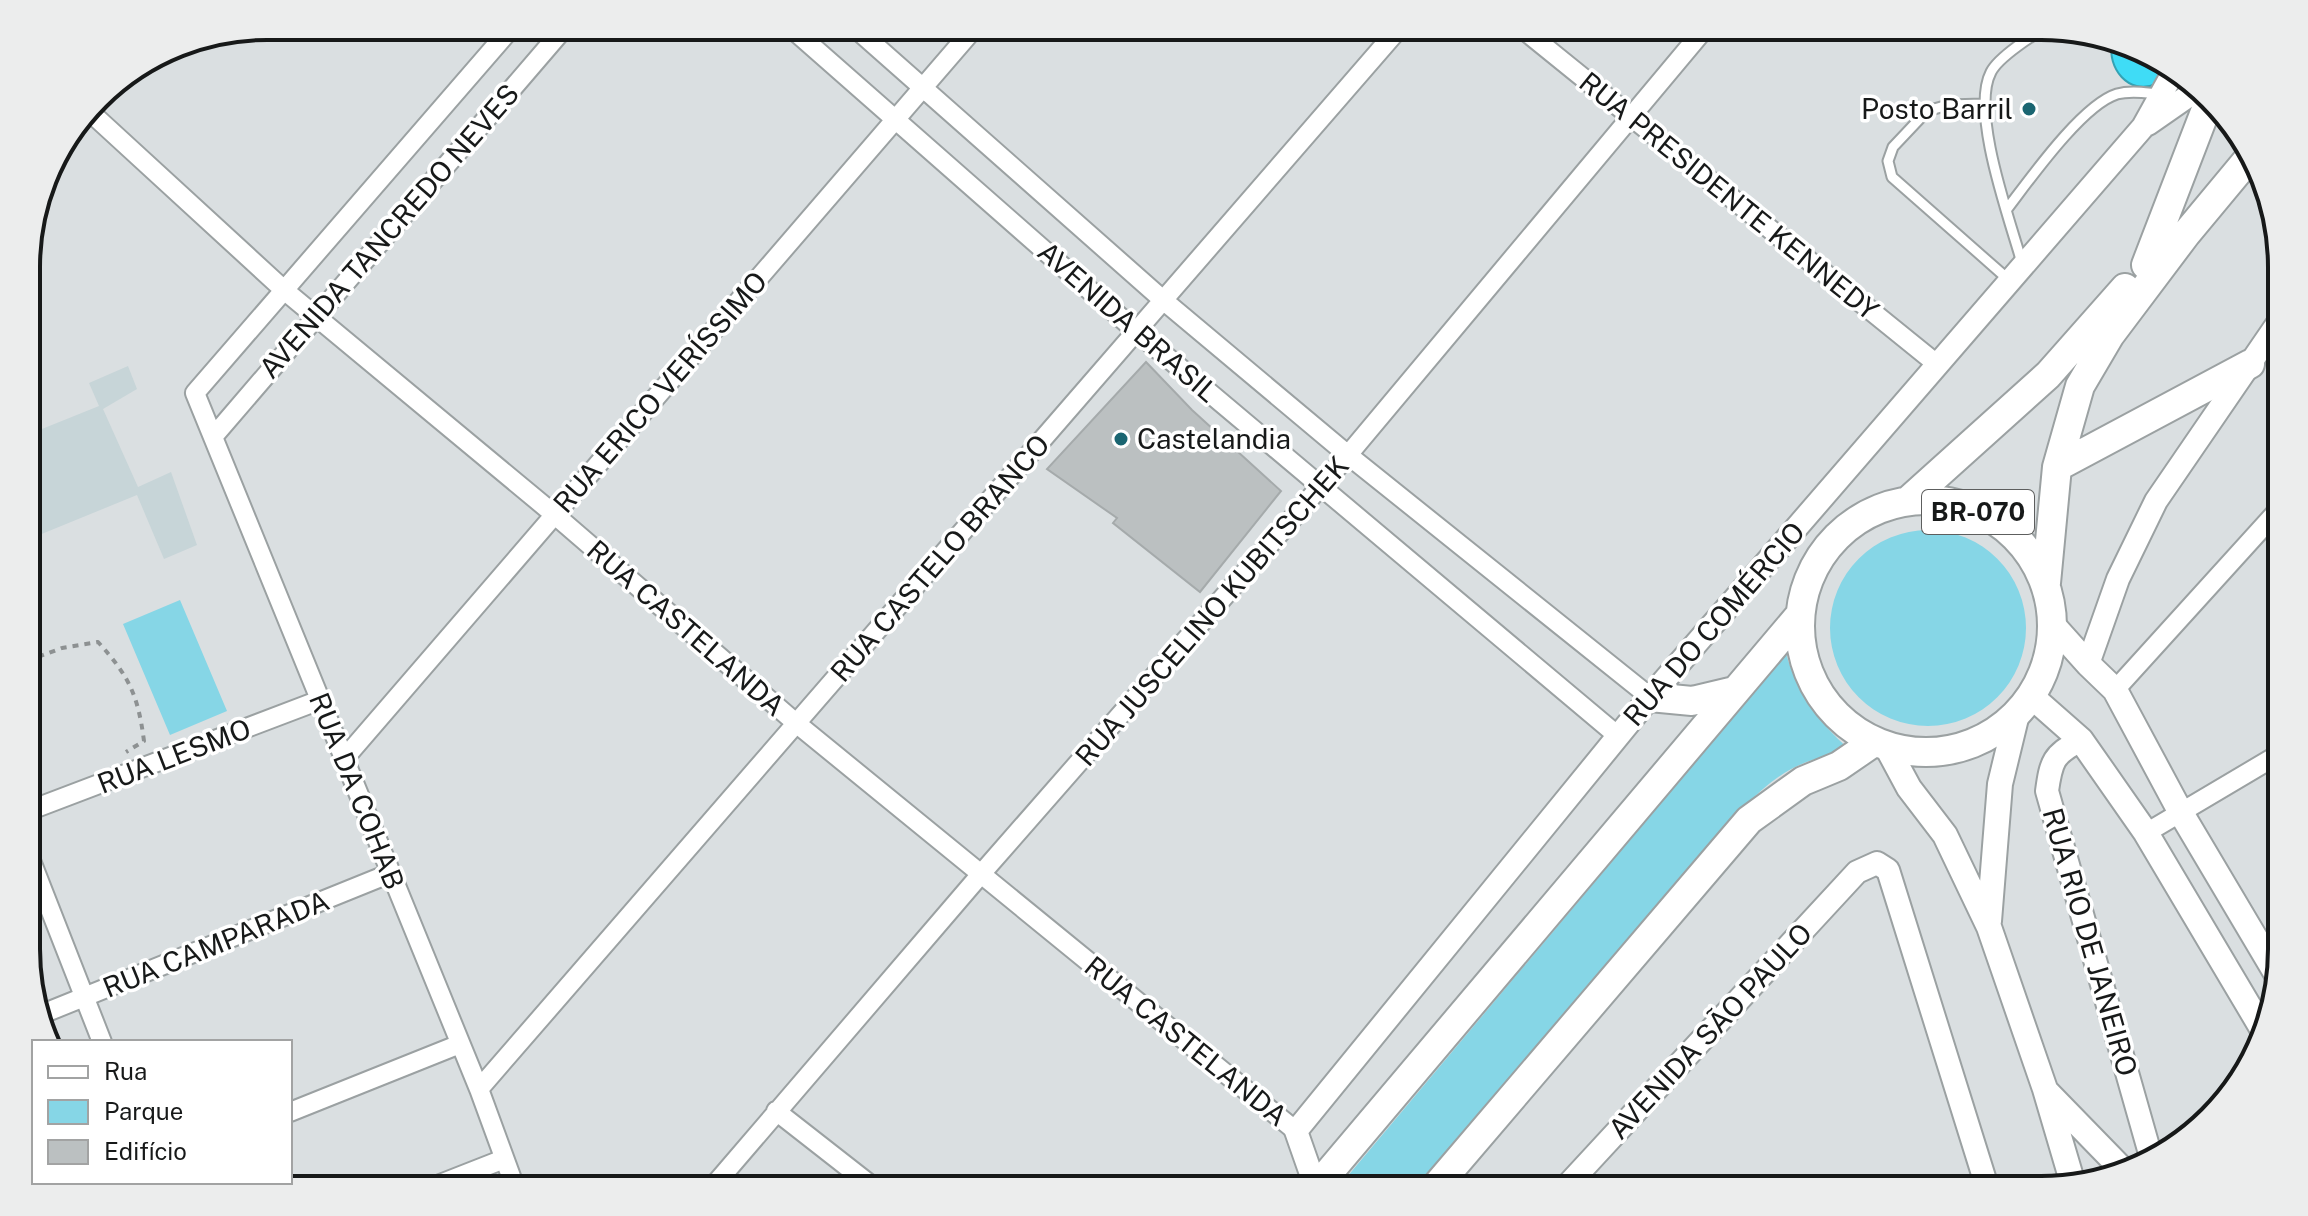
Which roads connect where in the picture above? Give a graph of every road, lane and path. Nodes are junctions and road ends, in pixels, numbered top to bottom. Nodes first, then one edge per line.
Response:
1 (501, 40) edge
2 (554, 40) edge
3 (805, 40) edge
4 (869, 40) edge
5 (964, 40) edge
6 (1389, 40) edge
7 (1536, 40) edge
8 (1695, 40) edge
9 (2025, 40) edge
10 (2169, 79) edge
11 (924, 87) junction
12 (2160, 94) junction
13 (2190, 95) edge
14 (1983, 104) junction
15 (2205, 110) edge
16 (1630, 116) junction
17 (97, 118) edge
18 (896, 118) junction
19 (2143, 127) junction
20 (2243, 165) edge
21 (2007, 209) junction
22 (2186, 234) junction
23 (2146, 265) junction
24 (2016, 273) junction
25 (284, 290) junction
26 (1163, 300) junction
27 (315, 316) junction
28 (1136, 331) junction
29 (2268, 338) edge
30 (2250, 364) junction
31 (1938, 365) junction
32 (195, 393) joint
33 (213, 437) junction
34 (1348, 455) junction
35 (2057, 467) junction
36 (1320, 487) junction
37 (1908, 501) junction
38 (555, 515) junction
39 (2268, 521) edge
40 (2046, 583) junction
41 (1799, 616) junction
42 (2053, 625) junction
43 (40, 656) edge
44 (2088, 664) junction
45 (2115, 690) junction
46 (1734, 691) junction
47 (1650, 697) junction
48 (320, 700) junction
49 (2024, 705) junction
50 (796, 723) junction
51 (1618, 736) junction
52 (2081, 740) junction
53 (1881, 746) junction
54 (116, 756) dead end
55 (344, 759) junction
56 (2268, 761) edge
57 (40, 806) edge
58 (2181, 813) junction
59 (2146, 833) junction
60 (391, 873) junction
61 (981, 874) junction
62 (40, 884) edge
63 (1989, 927) junction
64 (2267, 958) edge
65 (85, 998) junction
66 (49, 1011) edge
67 (2256, 1019) edge
68 (101, 1040) edge
69 (460, 1044) junction
70 (479, 1089) junction
71 (2045, 1089) junction
72 (292, 1111) edge
73 (776, 1111) junction
74 (1296, 1131) junction
75 (2149, 1149) edge
76 (504, 1159) junction
77 (2066, 1160) junction
78 (2116, 1163) edge
79 (2070, 1174) edge
80 (2065, 1175) edge
81 (461, 1176) edge
82 (511, 1176) edge
83 (722, 1176) edge
84 (859, 1176) edge
85 (1311, 1176) edge
86 (1326, 1176) edge
87 (1445, 1176) edge
88 (1576, 1176) edge
89 (1984, 1176) edge

1 - 25 street, AVENIDA TANCREDO NEVES
2 - 27 street, AVENIDA TANCREDO NEVES
3 - 18 street, AVENIDA BRASIL
4 - 11 street, AVENIDA BRASIL
5 - 11 street, RUA ERICO VERÍSSIMO
6 - 26 street, RUA CASTELO BRANCO
7 - 16 street, RUA PRESIDENTE KENNEDY
8 - 16 street, RUA JUSCELINO KUBITSCHEK
9 - 14 lane
10 - 12 street, RUA DO COMÉRCIO
11 - 18 street, RUA ERICO VERÍSSIMO
11 - 26 street, AVENIDA BRASIL
12 - 19 street, RUA DO COMÉRCIO
12 - 21 lane
13 - 19 street, RUA DO COMÉRCIO
14 - 21 lane
14 - 24 lane
15 - 23 highway
16 - 31 street, RUA PRESIDENTE KENNEDY
16 - 34 street, RUA JUSCELINO KUBITSCHEK
17 - 25 street, RUA CASTELANDA
18 - 28 street, AVENIDA BRASIL
18 - 38 street, RUA ERICO VERÍSSIMO
19 - 24 street, RUA DO COMÉRCIO
20 - 22 highway, BR-070
21 - 24 lane
22 - 23 highway, BR-070
22 - 35 highway, BR-070
23 - 37 highway, BR-070
24 - 31 street, RUA DO COMÉRCIO
25 - 27 street, RUA CASTELANDA
25 - 32 street, AVENIDA TANCREDO NEVES
26 - 28 street, RUA CASTELO BRANCO
26 - 34 street, AVENIDA BRASIL
27 - 33 street, AVENIDA TANCREDO NEVES
27 - 38 street, RUA CASTELANDA
28 - 36 street, AVENIDA BRASIL
28 - 50 street, RUA CASTELO BRANCO
29 - 30 street
30 - 35 highway
30 - 44 street
31 - 47 street, RUA DO COMÉRCIO
32 - 33 street, RUA DA COHAB
33 - 48 street, RUA DA COHAB
34 - 36 street, RUA JUSCELINO KUBITSCHEK
34 - 47 street, AVENIDA BRASIL
35 - 40 highway, BR-070
36 - 51 street, AVENIDA BRASIL
36 - 61 street, RUA JUSCELINO KUBITSCHEK
37 - 40 highway, BR-070
37 - 41 highway, BR-070
38 - 50 street, RUA CASTELANDA
38 - 55 street, RUA ERICO VERÍSSIMO
39 - 45 street
40 - 42 highway, BR-070
41 - 46 highway, BR-070
41 - 53 highway, BR-070
42 - 44 main road
42 - 49 highway, BR-070
43 - 54 path
44 - 45 main road
45 - 58 main road
46 - 47 highway
46 - 86 highway, BR-070
47 - 51 street, RUA DO COMÉRCIO
48 - 55 street, RUA DA COHAB
48 - 57 street, RUA LESMO
49 - 52 main road
49 - 53 highway, BR-070
49 - 63 main road
50 - 61 street, RUA CASTELANDA
50 - 70 street, RUA CASTELO BRANCO
51 - 74 street, RUA DO COMÉRCIO
52 - 59 main road
52 - 75 street, RUA RIO DE JANEIRO
53 - 63 main road
53 - 87 highway
55 - 60 street, RUA DA COHAB
56 - 58 street
58 - 59 street
58 - 64 main road
59 - 67 main road
60 - 65 street, RUA CAMPARADA
60 - 69 street, RUA DA COHAB
61 - 73 street, RUA JUSCELINO KUBITSCHEK
61 - 74 street, RUA CASTELANDA
62 - 65 street
63 - 71 main road
65 - 66 street, RUA CAMPARADA
65 - 68 street
69 - 70 street, RUA DA COHAB
69 - 72 street
70 - 76 street, RUA DA COHAB
71 - 77 main road
71 - 78 main road
73 - 83 street, RUA JUSCELINO KUBITSCHEK
73 - 84 street
74 - 85 street
76 - 81 street
76 - 82 street, RUA DA COHAB
77 - 79 main road
77 - 80 main road
88 - 89 street, AVENIDA SÃO PAULO

